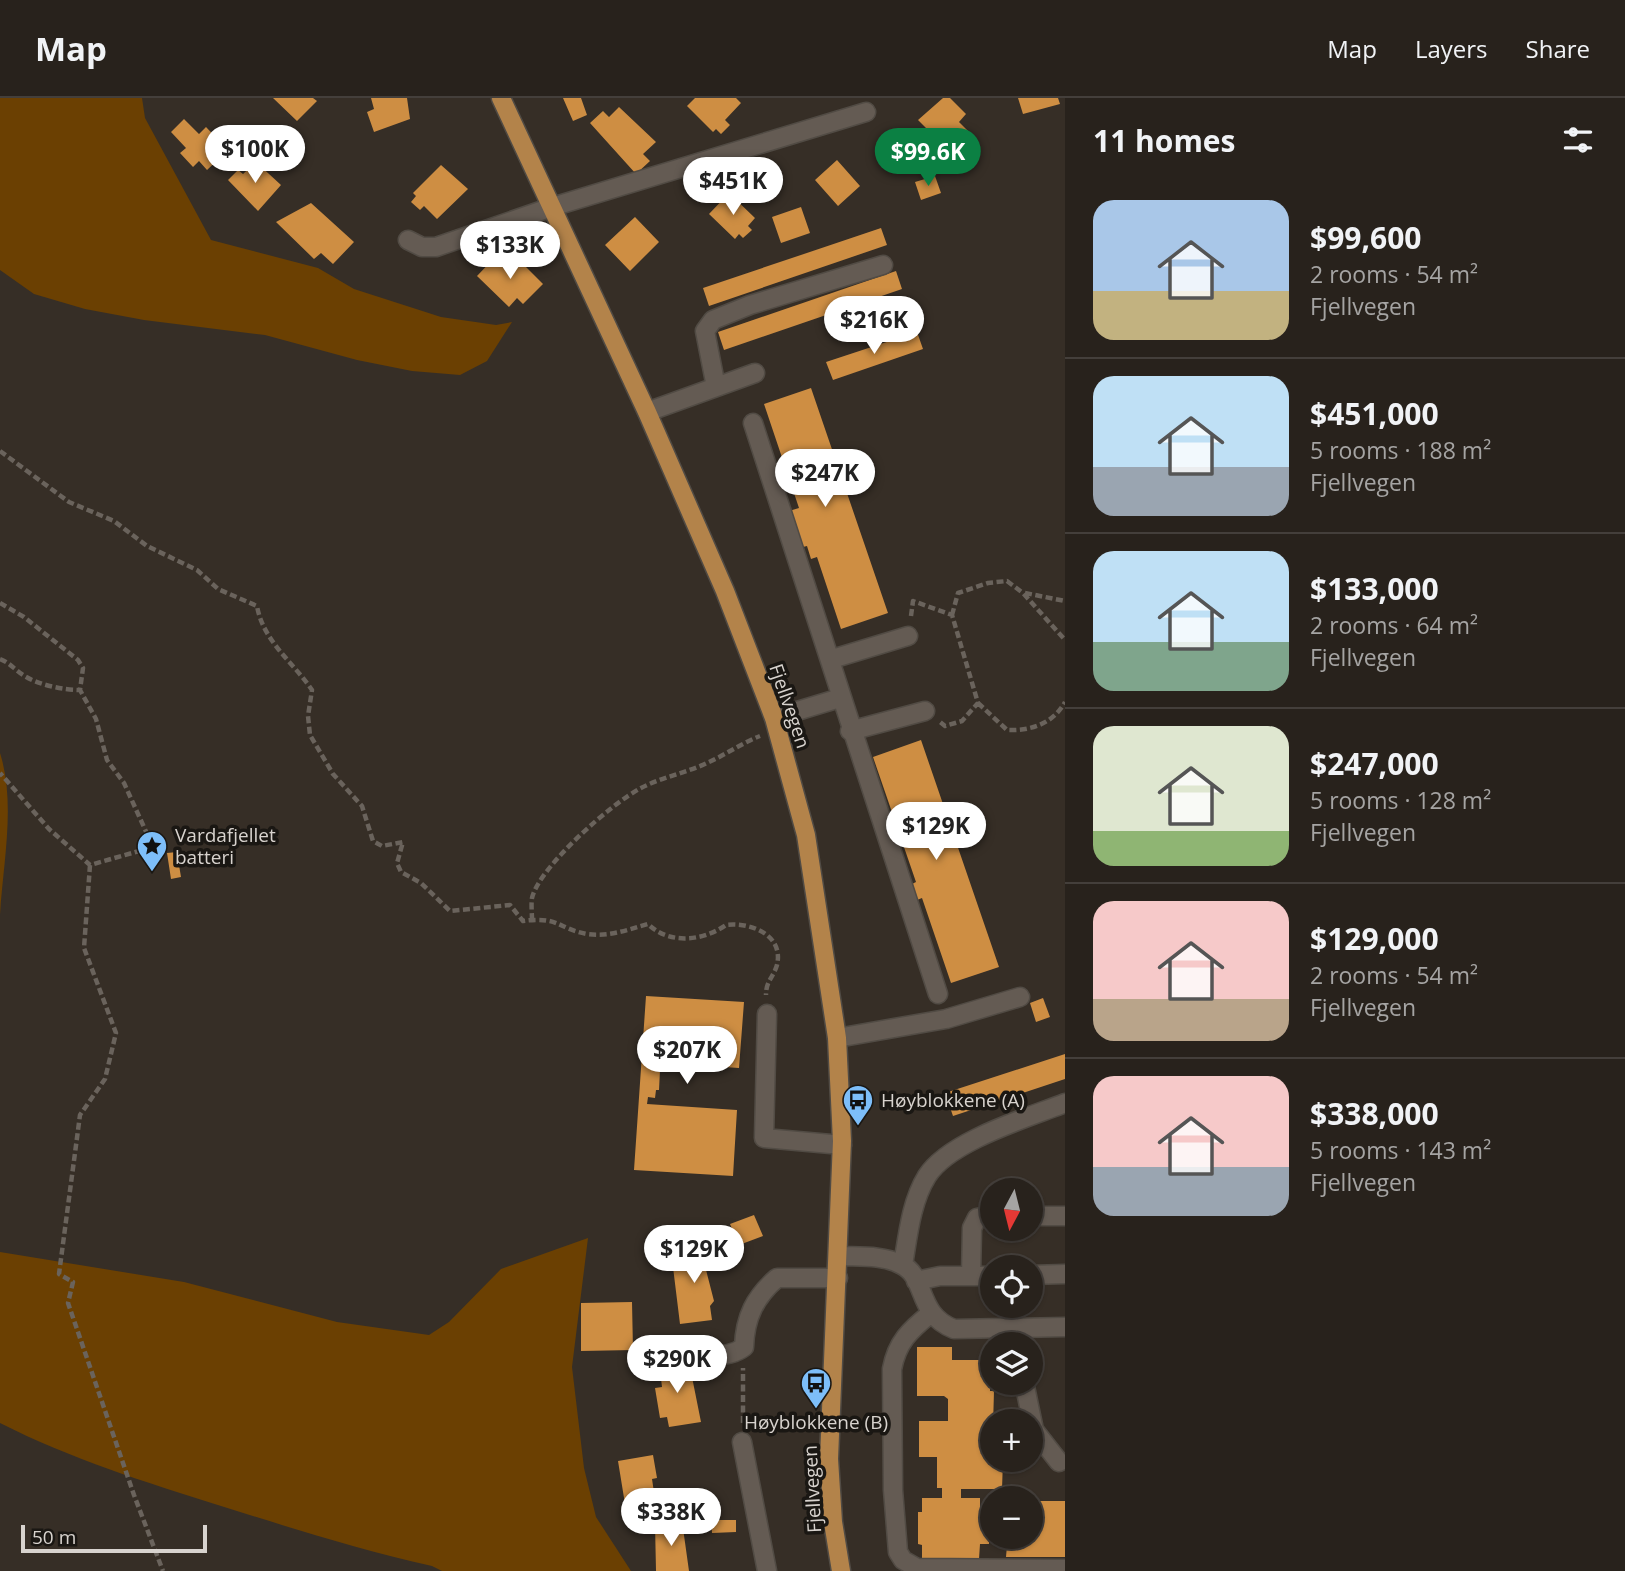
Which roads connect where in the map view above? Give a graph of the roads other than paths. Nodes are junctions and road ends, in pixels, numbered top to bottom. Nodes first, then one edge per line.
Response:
1 (501, 98) edge
2 (866, 112) dead end
3 (552, 207) junction
4 (408, 240) dead end
5 (883, 265) dead end
6 (755, 373) dead end
7 (716, 387) junction
8 (647, 412) junction
9 (753, 424) dead end
10 (908, 636) road end
11 (832, 659) junction
12 (840, 698) junction
13 (925, 710) road end
14 (776, 724) junction
15 (850, 731) junction
16 (938, 994) dead end
17 (1020, 997) dead end
18 (767, 1014) road end
19 (837, 1038) junction
20 (1065, 1103) edge
21 (842, 1145) junction
22 (1043, 1216) edge
23 (1065, 1216) edge
24 (980, 1217) edge
25 (839, 1256) junction
26 (903, 1265) junction
27 (1065, 1274) edge
28 (1043, 1275) edge
29 (971, 1276) junction
30 (980, 1276) edge
31 (838, 1278) junction
32 (916, 1281) junction
33 (930, 1314) junction
34 (1065, 1326) edge
35 (981, 1332) edge
36 (1036, 1332) edge
37 (668, 1348) dead end
38 (1027, 1395) edge
39 (742, 1442) road end
40 (1059, 1462) dead end
41 (1065, 1569) edge
42 (767, 1571) edge
43 (841, 1571) edge

1 - 3 main road, Fjellvegen
2 - 3 street
3 - 4 street
3 - 8 main road, Fjellvegen
5 - 7 street
6 - 7 street
7 - 8 street
8 - 14 main road, Fjellvegen
9 - 11 street
10 - 11 street
11 - 12 street
12 - 14 street
12 - 15 street
13 - 15 street
14 - 19 main road, Fjellvegen
15 - 16 street
17 - 19 street
18 - 21 street
19 - 21 main road, Fjellvegen
20 - 26 street
21 - 25 main road, Fjellvegen
22 - 23 street
24 - 29 street
25 - 26 street
25 - 31 main road, Fjellvegen
26 - 32 street
27 - 28 street
29 - 30 street
29 - 32 street
31 - 37 street
31 - 43 main road, Fjellvegen
32 - 33 street
33 - 35 street
33 - 41 street
34 - 36 street
38 - 40 street
39 - 42 street

